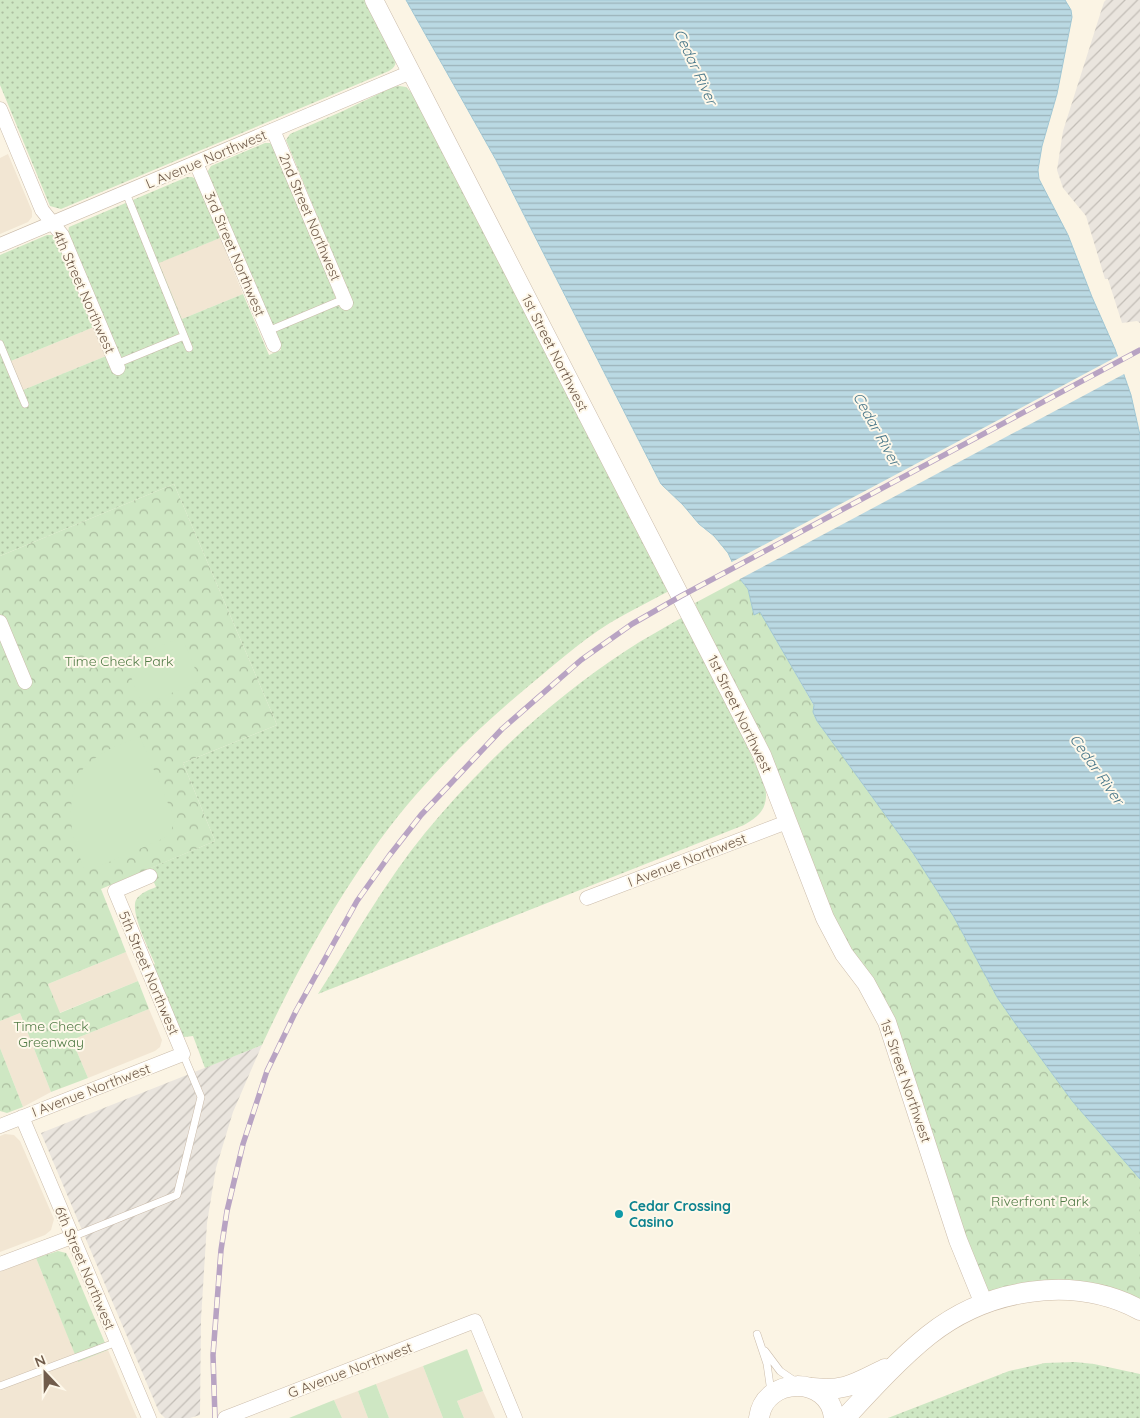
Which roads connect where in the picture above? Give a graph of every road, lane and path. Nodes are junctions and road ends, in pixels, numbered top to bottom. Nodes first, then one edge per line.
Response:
1 (374, 0) edge
2 (411, 72) junction
3 (0, 109) edge
4 (273, 130) junction
5 (196, 163) junction
6 (126, 193) junction
7 (52, 223) junction
8 (0, 245) edge
9 (345, 301) joint
10 (268, 331) junction
11 (184, 336) junction
12 (0, 344) edge
13 (274, 345) dead end
14 (189, 348) dead end
15 (117, 366) joint
16 (25, 404) dead end
17 (0, 622) edge
18 (25, 682) dead end
19 (787, 822) junction
20 (150, 876) dead end
21 (587, 898) dead end
22 (183, 1054) junction
23 (22, 1117) junction
24 (0, 1126) edge
25 (72, 1236) junction
26 (0, 1264) edge
27 (984, 1304) junction
28 (1140, 1310) edge
29 (757, 1334) dead end
30 (117, 1342) junction
31 (762, 1346) junction
32 (902, 1360) junction
33 (0, 1386) edge
34 (806, 1386) junction
35 (761, 1409) edge
36 (149, 1418) edge
37 (225, 1418) edge
38 (514, 1418) edge
39 (834, 1418) edge
40 (845, 1418) edge

1 - 2 street, 1st Street Northwest
2 - 4 street, L Avenue Northwest
2 - 19 street, 1st Street Northwest
3 - 7 street, 4th Street Northwest
4 - 5 street, L Avenue Northwest
4 - 9 street, 2nd Street Northwest
5 - 6 street, L Avenue Northwest
5 - 10 street, 3rd Street Northwest
6 - 7 street, L Avenue Northwest
6 - 11 lane
7 - 8 street, L Avenue Northwest
7 - 15 street, 4th Street Northwest
9 - 10 lane
10 - 13 street, 3rd Street Northwest
11 - 14 lane
11 - 15 lane
12 - 16 lane
17 - 18 street
19 - 21 street, I Avenue Northwest
19 - 27 street, 1st Street Northwest
20 - 22 street, 5th Street Northwest
22 - 23 street, I Avenue Northwest
22 - 25 lane
23 - 24 street, I Avenue Northwest
23 - 25 street, 6th Street Northwest
25 - 26 street
25 - 30 street, 6th Street Northwest
27 - 28 main road
27 - 32 main road
29 - 31 lane
30 - 33 lane
30 - 36 street, 6th Street Northwest
31 - 34 lane
31 - 35 lane
32 - 34 main road
32 - 40 main road
34 - 35 main road
34 - 39 main road
37 - 38 street, G Avenue Northwest

